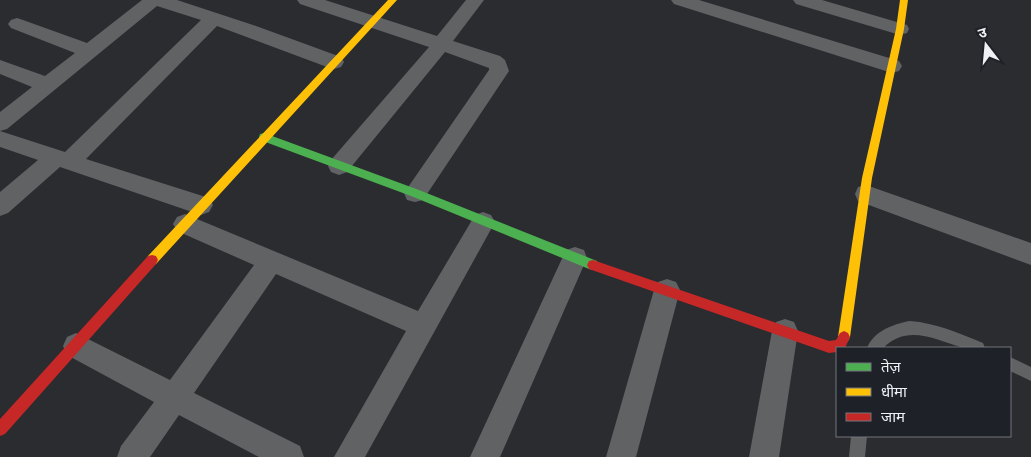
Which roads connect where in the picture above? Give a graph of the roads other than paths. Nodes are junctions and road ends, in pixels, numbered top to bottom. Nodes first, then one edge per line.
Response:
1 (153, 0) edge
2 (159, 0) edge
3 (222, 0) edge
4 (393, 0) edge
5 (476, 0) edge
6 (680, 0) edge
7 (802, 0) edge
8 (904, 0) edge
9 (320, 2) edge
10 (732, 8) edge
11 (209, 17) junction
12 (372, 22) junction
13 (17, 24) dead end
14 (900, 29) junction
15 (442, 44) junction
16 (89, 51) junction
17 (334, 62) junction
18 (892, 66) junction
19 (0, 67) edge
20 (47, 85) junction
21 (0, 122) edge
22 (264, 137) junction
23 (0, 139) edge
24 (62, 160) junction
25 (339, 166) junction
26 (415, 193) junction
27 (866, 194) junction
28 (201, 205) junction
29 (0, 206) edge
30 (483, 222) junction
31 (185, 224) junction
32 (1031, 254) edge
33 (574, 258) junction
34 (271, 261) junction
35 (667, 290) junction
36 (423, 326) junction
37 (785, 332) junction
38 (76, 346) junction
39 (875, 347) edge
40 (976, 347) edge
41 (1011, 364) edge
42 (1031, 374) edge
43 (175, 397) junction
44 (0, 429) edge
45 (859, 437) edge
46 (132, 457) edge
47 (289, 457) edge
48 (349, 457) edge
49 (484, 457) edge
50 (621, 457) edge
51 (764, 457) edge
52 (858, 457) edge

1 - 16 street
2 - 11 street
3 - 11 street
4 - 12 street
5 - 15 street
6 - 10 street
7 - 14 street
8 - 14 street
9 - 12 street
10 - 18 street
11 - 17 street
11 - 24 street
12 - 15 street
12 - 17 street
13 - 16 street
14 - 18 street
15 - 25 street
15 - 26 street
16 - 20 street
17 - 22 street
18 - 27 street
19 - 20 street
20 - 21 street
22 - 25 street
22 - 28 street
23 - 24 street
24 - 28 street
24 - 29 street
25 - 26 street
26 - 30 street
27 - 32 street
27 - 37 street
28 - 31 street
30 - 33 street
30 - 36 street
31 - 34 street
31 - 38 street
33 - 35 street
33 - 49 street
34 - 36 street
34 - 43 street
35 - 37 street
35 - 50 street
36 - 48 street
37 - 51 street
38 - 43 street
38 - 44 street
39 - 40 lane
41 - 42 lane
43 - 46 street
43 - 47 street
45 - 52 lane

